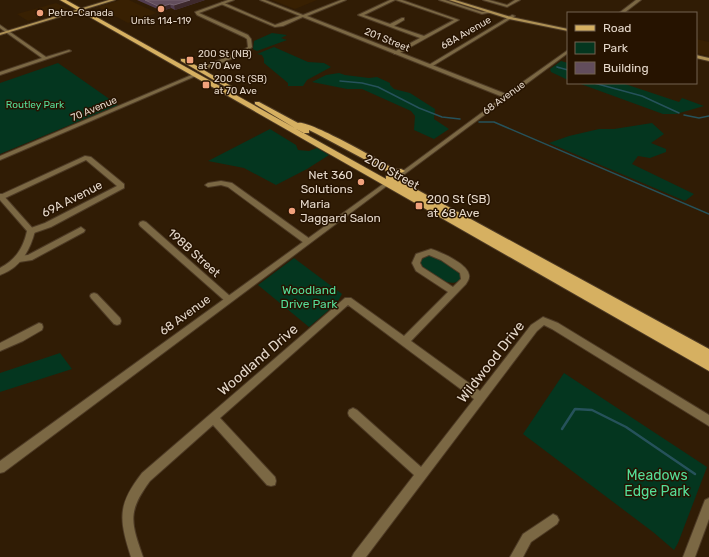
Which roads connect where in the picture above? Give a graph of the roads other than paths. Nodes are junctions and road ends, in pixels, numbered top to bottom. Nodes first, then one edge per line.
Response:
1 (62, 0) edge
2 (106, 0) edge
3 (113, 0) edge
4 (232, 0) edge
5 (262, 0) edge
6 (344, 0) edge
7 (393, 0) edge
8 (398, 0) edge
9 (441, 0) edge
10 (451, 0) edge
11 (459, 0) edge
12 (485, 0) edge
13 (518, 0) edge
14 (639, 0) edge
15 (81, 3) dead end
16 (222, 3) junction
17 (88, 6) junction
18 (507, 6) junction
19 (513, 8) dead end
20 (79, 9) junction
21 (97, 12) dead end
22 (490, 12) junction
23 (622, 12) edge
24 (303, 16) junction
25 (512, 17) junction
26 (403, 20) dead end
27 (0, 26) edge
28 (390, 26) junction
29 (567, 28) edge
30 (7, 31) junction
31 (0, 33) edge
32 (424, 38) junction
33 (70, 51) dead end
34 (567, 52) edge
35 (396, 53) junction
36 (174, 55) dead end
37 (697, 55) edge
38 (46, 59) junction
39 (709, 59) edge
40 (429, 66) junction
41 (198, 73) junction
42 (0, 74) edge
43 (506, 96) junction
44 (278, 114) junction
45 (440, 145) junction
46 (0, 158) edge
47 (401, 172) joint
48 (390, 182) junction
49 (208, 185) dead end
50 (0, 196) edge
51 (143, 224) dead end
52 (81, 230) dead end
53 (31, 231) junction
54 (307, 241) junction
55 (19, 259) junction
56 (0, 272) edge
57 (454, 291) junction
58 (94, 296) dead end
59 (228, 300) junction
60 (117, 320) dead end
61 (40, 327) dead end
62 (405, 342) junction
63 (0, 347) edge
64 (709, 354) edge
65 (709, 366) edge
66 (481, 398) junction
67 (353, 413) dead end
68 (214, 418) junction
69 (709, 421) edge
70 (0, 468) edge
71 (421, 474) junction
72 (271, 481) dead end
73 (709, 504) edge
74 (553, 520) dead end
75 (137, 557) edge
76 (358, 557) edge
77 (516, 557) edge
78 (689, 557) edge

1 - 20 main road, 200 Street
2 - 17 main road
3 - 17 main road
4 - 16 street
5 - 24 street, 201 Street
6 - 24 street
7 - 28 street
8 - 32 street
9 - 22 street
10 - 22 main road
11 - 25 main road
12 - 18 street
13 - 18 street
14 - 23 street
15 - 17 main road
16 - 24 street
16 - 41 street, 70 Avenue
17 - 20 main road
17 - 21 main road
18 - 19 street
20 - 30 main road
20 - 41 main road, 200 Street
22 - 25 main road
24 - 35 street, 201 Street
25 - 29 main road
25 - 40 street, 68A Avenue
26 - 28 street
27 - 30 street
28 - 32 street
30 - 31 main road
30 - 38 street
32 - 35 street
33 - 38 street
34 - 43 street, 68 Avenue
35 - 40 street, 201 Street
36 - 41 main road, 200 Street
37 - 39 main road
38 - 42 street
40 - 43 street, 201 Street
41 - 44 main road, 200 Street
41 - 46 street, 70 Avenue
41 - 48 main road, 200 Street
43 - 45 street, 68 Avenue
44 - 47 main road
44 - 48 main road, 200 Street
45 - 47 street, 68 Avenue
45 - 48 street, 68 Avenue
48 - 54 street, 68 Avenue
48 - 64 main road, 200 Street
48 - 65 main road, 200 Street
49 - 54 street
50 - 53 street
50 - 53 street, 69A Avenue
51 - 59 street, 198B Street
52 - 55 street
53 - 55 street
54 - 59 street, 68 Avenue
55 - 56 street
57 - 57 street
57 - 62 street
58 - 60 street
59 - 70 street, 68 Avenue
61 - 63 street
62 - 66 street, Woodland Drive
62 - 68 street, Woodland Drive
66 - 69 street, Wildwood Drive
66 - 71 street, Wildwood Drive
67 - 71 street
68 - 72 street
68 - 75 street, Woodland Drive
71 - 76 street, Wildwood Drive
73 - 78 street
74 - 77 street

